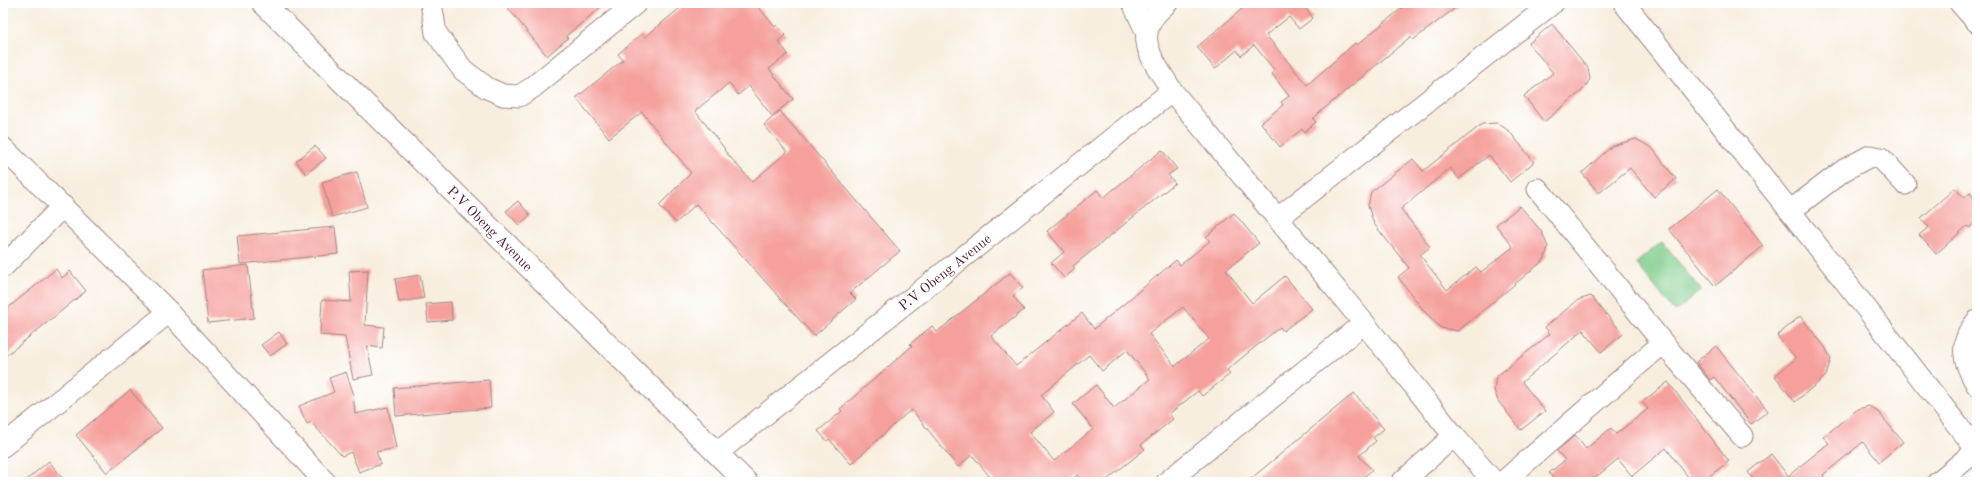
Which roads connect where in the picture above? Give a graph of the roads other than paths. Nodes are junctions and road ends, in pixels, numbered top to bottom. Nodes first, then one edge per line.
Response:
1 (431, 3) edge
2 (636, 3) edge
3 (1133, 3) edge
4 (1167, 3) edge
5 (1553, 3) edge
6 (1624, 3) edge
7 (1960, 3) edge
8 (268, 4) edge
9 (1977, 22) edge
10 (1146, 31) junction
11 (1172, 91) junction
12 (3, 148) edge
13 (1905, 184) dead end
14 (1538, 189) dead end
15 (63, 206) junction
16 (1790, 211) junction
17 (1278, 218) junction
18 (3, 267) edge
19 (169, 312) junction
20 (1977, 321) edge
21 (1364, 323) junction
22 (1663, 343) junction
23 (1977, 385) edge
24 (1454, 436) junction
25 (1742, 436) dead end
26 (3, 446) edge
27 (1977, 450) edge
28 (717, 453) junction
29 (325, 482) edge
30 (746, 482) edge
31 (1167, 482) edge
32 (1402, 482) edge
33 (1494, 482) edge
34 (1503, 482) edge
35 (1938, 482) edge

1 - 2 street
3 - 10 street
4 - 10 street
5 - 17 street
6 - 16 street
7 - 9 street
8 - 28 main road, P.V Obeng Avenue
10 - 11 street
11 - 17 street
11 - 28 street, P.V Obeng Avenue
12 - 15 street
13 - 16 street
14 - 22 street
15 - 18 street
15 - 19 street
16 - 27 street
17 - 21 street
19 - 26 street
19 - 29 street
20 - 23 street
21 - 24 street
21 - 31 street
22 - 25 street
22 - 34 street
24 - 32 street
24 - 33 street
27 - 35 street
28 - 30 main road, P.V Obeng Avenue

